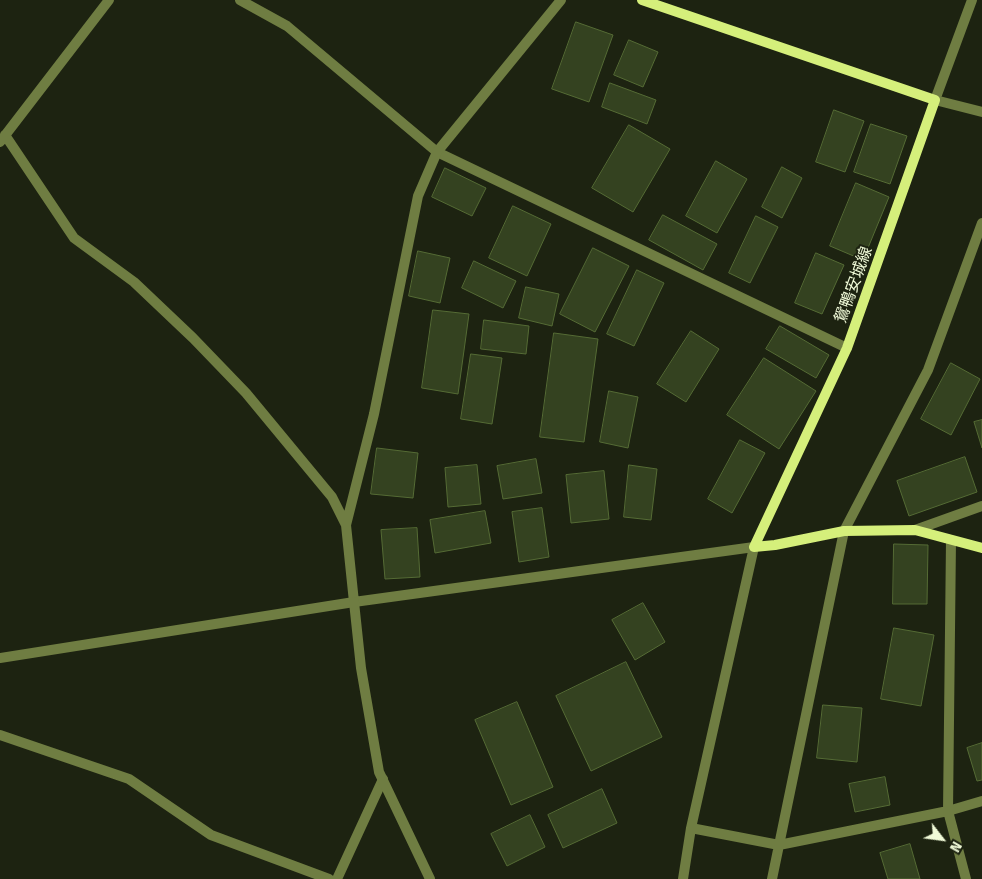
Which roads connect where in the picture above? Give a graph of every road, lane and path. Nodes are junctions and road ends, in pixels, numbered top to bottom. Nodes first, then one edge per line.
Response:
1 (109, 0) edge
2 (240, 0) edge
3 (561, 0) edge
4 (642, 0) edge
5 (972, 0) edge
6 (935, 100) junction
7 (982, 112) edge
8 (2, 138) edge
9 (437, 152) junction
10 (982, 223) edge
11 (847, 348) junction
12 (982, 506) edge
13 (346, 525) junction
14 (915, 530) junction
15 (844, 531) junction
16 (951, 540) junction
17 (754, 547) junction
18 (982, 548) edge
19 (354, 602) junction
20 (0, 658) edge
21 (0, 735) edge
22 (383, 779) junction
23 (982, 801) edge
24 (948, 811) junction
25 (691, 828) junction
26 (779, 845) junction
27 (329, 879) edge
28 (337, 879) edge
29 (430, 879) edge
30 (683, 879) edge
31 (772, 879) edge
32 (966, 879) edge

1 - 8 street
2 - 9 street
3 - 9 street
4 - 6 main road
5 - 6 street
6 - 7 street
6 - 11 main road, 鴛鴨安城線
8 - 13 street
9 - 11 street
9 - 13 street
10 - 15 street
11 - 17 main road, 鴛鴨安城線
12 - 14 street
13 - 19 street
14 - 15 main road
14 - 16 main road
15 - 17 main road
15 - 26 street
16 - 18 main road
16 - 24 street
17 - 19 street
17 - 25 street
19 - 20 street
19 - 22 street
21 - 27 street
22 - 28 street
22 - 29 street
23 - 24 street
24 - 26 street
24 - 32 street
25 - 26 street
25 - 30 street
26 - 31 street

